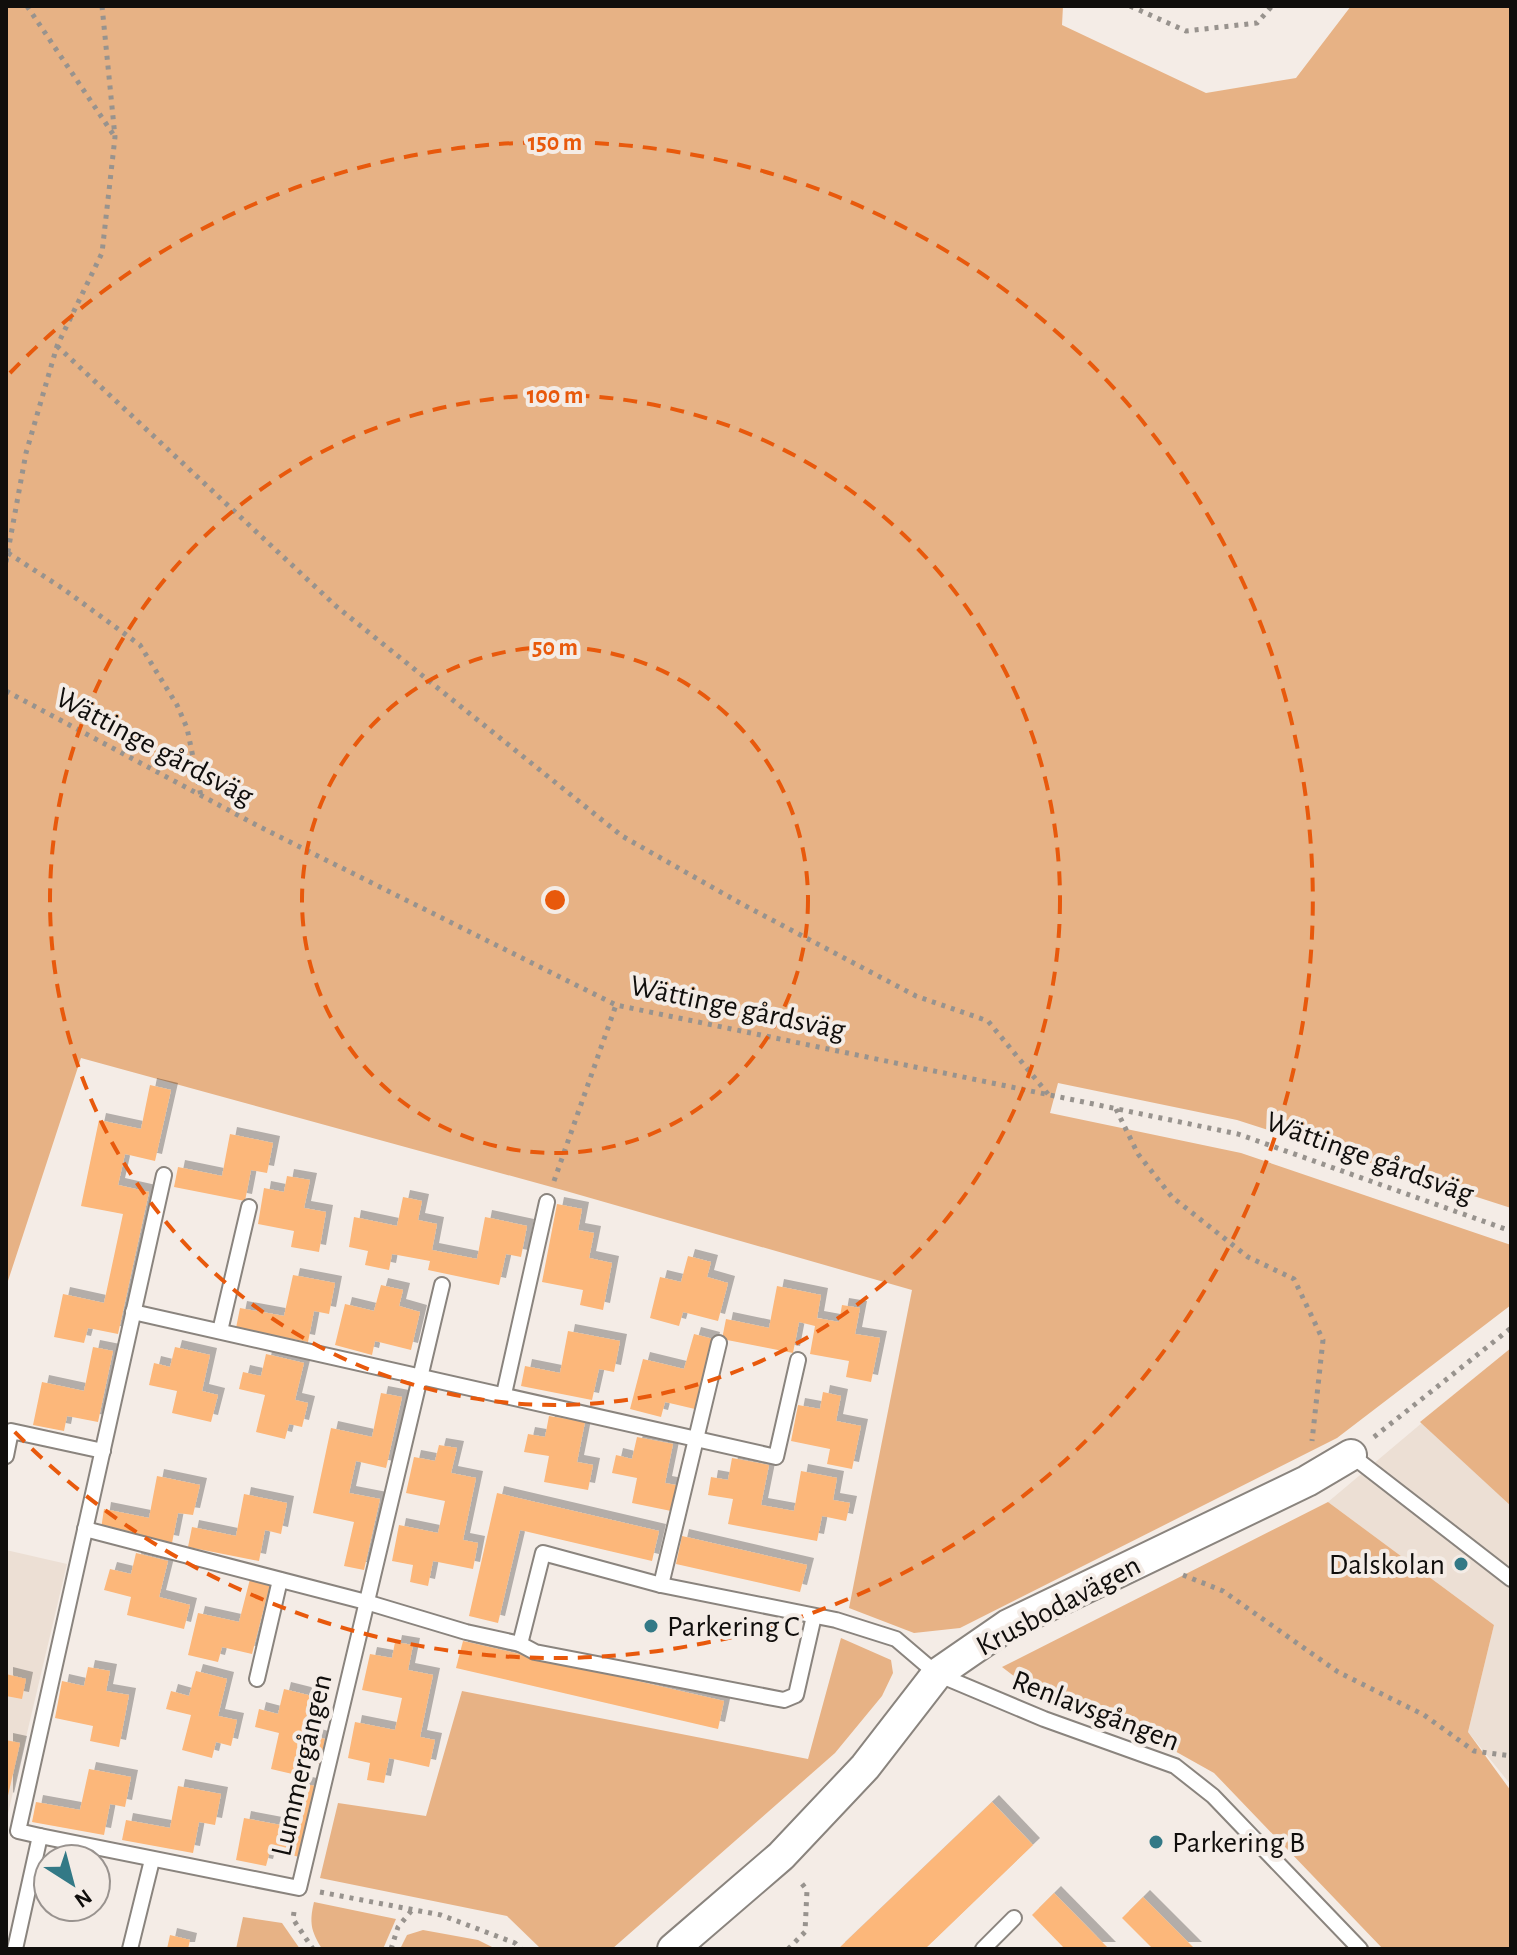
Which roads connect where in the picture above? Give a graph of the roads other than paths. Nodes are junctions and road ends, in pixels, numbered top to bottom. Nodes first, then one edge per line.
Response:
1 (164, 1175) dead end
2 (547, 1202) road end
3 (249, 1207) dead end
4 (442, 1285) dead end
5 (133, 1312) junction
6 (220, 1331) junction
7 (719, 1343) dead end
8 (798, 1360) dead end
9 (420, 1376) junction
10 (504, 1394) junction
11 (696, 1438) junction
12 (103, 1451) junction
13 (1351, 1455) joint
14 (6, 1456) edge
15 (85, 1529) junction
16 (1511, 1579) edge
17 (280, 1580) junction
18 (661, 1585) junction
19 (366, 1602) junction
20 (814, 1616) junction
21 (520, 1644) junction
22 (937, 1674) junction
23 (257, 1679) dead end
24 (40, 1836) junction
25 (152, 1860) junction
26 (1014, 1918) dead end
27 (15, 1949) edge
28 (130, 1949) edge
29 (673, 1949) edge
30 (983, 1949) edge
31 (1360, 1949) edge

1 - 5 lane
2 - 10 lane
3 - 6 lane
4 - 9 lane, Lummergången
5 - 6 lane
5 - 12 lane
6 - 9 lane
7 - 11 lane
8 - 11 lane
9 - 10 lane
9 - 19 lane, Lummergången
10 - 11 lane
11 - 18 lane
12 - 14 lane
12 - 15 lane
13 - 16 lane
13 - 22 street, Krusbodavägen
15 - 17 lane
15 - 24 lane
17 - 19 lane
17 - 23 lane, Lummergången
18 - 20 lane
18 - 21 lane
19 - 21 lane
19 - 25 lane, Lummergången
20 - 21 lane
20 - 22 lane
22 - 29 street, Krusbodavägen
22 - 31 lane, Renlavsgången
24 - 25 lane, Lummergången
24 - 27 lane
25 - 28 lane
26 - 30 lane

